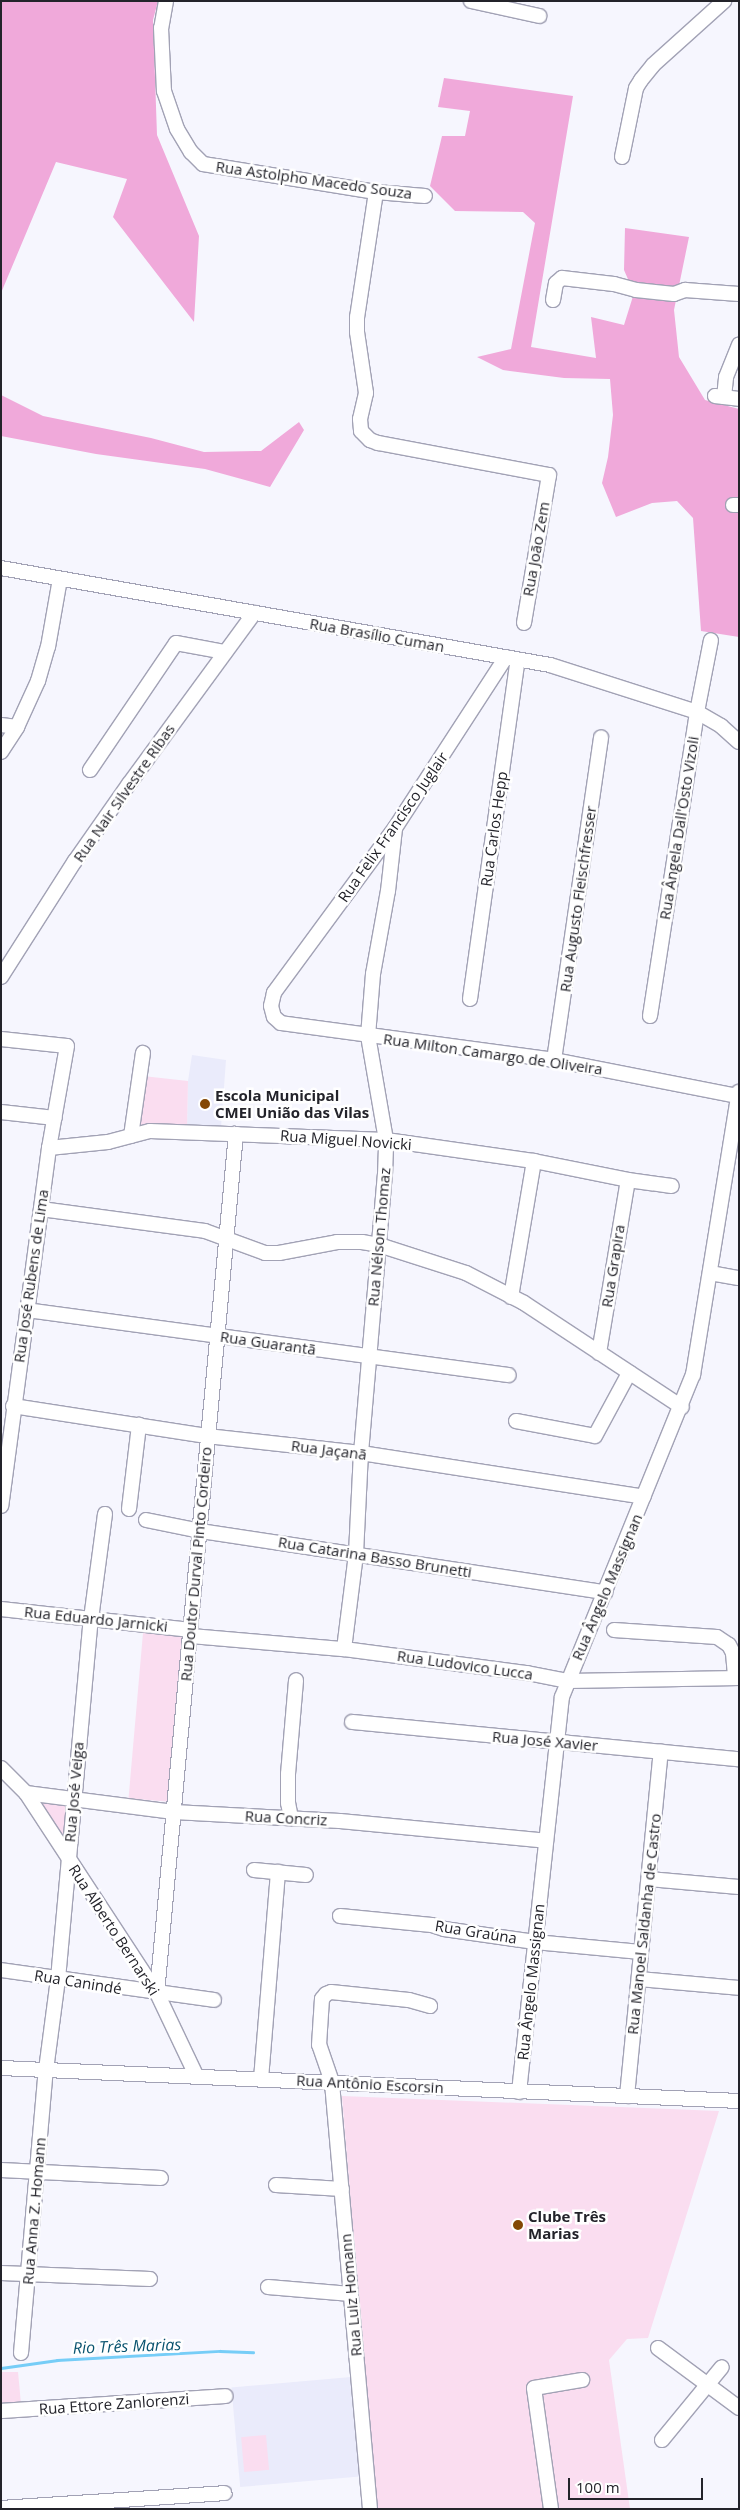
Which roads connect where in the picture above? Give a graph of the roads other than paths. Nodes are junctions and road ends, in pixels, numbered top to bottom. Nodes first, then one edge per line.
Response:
1 (166, 1) edge
2 (471, 1) edge
3 (724, 1) edge
4 (539, 16) dead end
5 (622, 157) dead end
6 (376, 192) junction
7 (425, 196) dead end
8 (739, 294) edge
9 (553, 300) dead end
10 (739, 345) edge
11 (739, 399) edge
12 (1, 568) edge
13 (60, 579) junction
14 (254, 613) junction
15 (524, 623) dead end
16 (711, 640) dead end
17 (225, 652) junction
18 (512, 658) junction
19 (697, 712) junction
20 (1, 725) edge
21 (17, 727) junction
22 (601, 737) dead end
23 (739, 742) edge
24 (1, 752) edge
25 (90, 770) dead end
26 (395, 828) junction
27 (1, 977) edge
28 (274, 993) joint
29 (470, 999) dead end
30 (650, 1016) dead end
31 (368, 1036) junction
32 (1, 1039) edge
33 (143, 1053) dead end
34 (554, 1060) junction
35 (738, 1094) edge
36 (1, 1112) edge
37 (54, 1118) junction
38 (236, 1134) junction
39 (131, 1136) junction
40 (386, 1140) junction
41 (49, 1148) junction
42 (735, 1148) edge
43 (534, 1161) junction
44 (628, 1180) junction
45 (672, 1186) dead end
46 (40, 1209) junction
47 (228, 1238) junction
48 (379, 1245) junction
49 (710, 1273) junction
50 (739, 1278) edge
51 (511, 1297) junction
52 (27, 1310) junction
53 (218, 1336) junction
54 (599, 1352) junction
55 (369, 1356) junction
56 (629, 1373) junction
57 (509, 1375) dead end
58 (14, 1406) junction
59 (682, 1406) junction
60 (516, 1422) dead end
61 (139, 1425) junction
62 (208, 1436) junction
63 (361, 1453) junction
64 (644, 1498) junction
65 (1, 1506) edge
66 (129, 1509) dead end
67 (105, 1514) dead end
68 (146, 1520) dead end
69 (200, 1531) junction
70 (356, 1554) junction
71 (605, 1592) junction
72 (1, 1609) edge
73 (91, 1619) junction
74 (614, 1630) dead end
75 (191, 1633) junction
76 (344, 1649) junction
77 (737, 1678) edge
78 (296, 1680) dead end
79 (568, 1681) junction
80 (352, 1722) dead end
81 (557, 1743) junction
82 (661, 1752) junction
83 (739, 1759) edge
84 (1, 1768) edge
85 (26, 1792) junction
86 (73, 1800) junction
87 (174, 1812) junction
88 (291, 1818) junction
89 (546, 1841) junction
90 (68, 1859) junction
91 (254, 1870) dead end
92 (278, 1872) junction
93 (306, 1875) dead end
94 (649, 1880) junction
95 (739, 1887) edge
96 (340, 1916) dead end
97 (535, 1942) junction
98 (640, 1952) junction
99 (1, 1970) edge
100 (58, 1979) junction
101 (639, 1979) junction
102 (739, 1988) edge
103 (157, 1993) junction
104 (214, 2000) dead end
105 (430, 2006) dead end
106 (1, 2068) edge
107 (46, 2070) junction
108 (196, 2075) junction
109 (261, 2079) junction
110 (332, 2082) junction
111 (519, 2092) junction
112 (627, 2096) junction
113 (739, 2101) edge
114 (1, 2170) edge
115 (38, 2172) junction
116 (161, 2178) dead end
117 (276, 2185) dead end
118 (342, 2190) junction
119 (1, 2273) edge
120 (28, 2275) junction
121 (150, 2279) dead end
122 (268, 2287) dead end
123 (351, 2294) junction
124 (658, 2348) dead end
125 (21, 2352) dead end
126 (722, 2367) dead end
127 (582, 2380) dead end
128 (707, 2384) junction
129 (226, 2396) dead end
130 (739, 2408) edge
131 (1, 2411) edge
132 (662, 2440) dead end
133 (224, 2493) dead end
134 (1, 2508) edge
135 (370, 2509) edge
136 (551, 2509) edge

1 - 6 street, Rua Astolpho Macedo Souza
2 - 4 street
3 - 5 street
6 - 7 street, Rua Astolpho Macedo Souza
6 - 15 street, Rua João Zem
8 - 9 street
10 - 11 street
12 - 13 street, Rua Brasílio Cuman
13 - 14 street, Rua Brasílio Cuman
13 - 21 street
14 - 17 street, Rua Nair Silvestre Ribas
14 - 18 street, Rua Brasílio Cuman
16 - 19 street, Rua Ângela Dall'Osto Vizoli
17 - 25 street
17 - 27 street, Rua Nair Silvestre Ribas
18 - 19 street, Rua Brasílio Cuman
18 - 26 street, Rua Felix Francisco Juglair
18 - 29 street, Rua Carlos Hepp
19 - 23 street, Rua Brasílio Cuman
19 - 30 street, Rua Ângela Dall'Osto Vizoli
20 - 21 street
21 - 24 street
22 - 34 street, Rua Augusto Fleischfresser
26 - 28 street, Rua Felix Francisco Juglair
26 - 31 street, Rua Nélson Thomaz
28 - 31 street, Rua Milton Camargo de Oliveira
31 - 34 street, Rua Milton Camargo de Oliveira
31 - 40 street, Rua Nélson Thomaz
32 - 37 street, Rua José Rubens de Lima
33 - 39 street
34 - 35 street, Rua Milton Camargo de Oliveira
35 - 42 street, Rua Ângelo Massignan
36 - 37 street
37 - 41 street, Rua José Rubens de Lima
38 - 39 street, Rua Miguel Novicki
38 - 40 street, Rua Miguel Novicki
38 - 47 street, Rua Doutor Durval Pinto Cordeiro
39 - 41 street, Rua Miguel Novicki
40 - 43 street, Rua Miguel Novicki
40 - 48 street, Rua Nélson Thomaz
41 - 46 street, Rua José Rubens de Lima
42 - 49 street, Rua Ângelo Massignan
43 - 44 street, Rua Miguel Novicki
43 - 51 street
44 - 45 street, Rua Miguel Novicki
44 - 54 street, Rua Grapira
46 - 47 street
46 - 52 street, Rua José Rubens de Lima
47 - 48 street
47 - 53 street, Rua Doutor Durval Pinto Cordeiro
48 - 51 street
48 - 55 street, Rua Nélson Thomaz
49 - 50 street
49 - 59 street, Rua Ângelo Massignan
51 - 54 street
52 - 53 street, Rua Guarantã
52 - 58 street, Rua José Rubens de Lima
53 - 55 street, Rua Guarantã
53 - 62 street, Rua Doutor Durval Pinto Cordeiro
54 - 56 street
55 - 57 street, Rua Guarantã
55 - 63 street, Rua Nélson Thomaz
56 - 59 street
56 - 60 street
58 - 61 street, Rua Jaçanã
58 - 65 street, Rua José Rubens de Lima
59 - 64 street, Rua Ângelo Massignan
61 - 62 street, Rua Jaçanã
61 - 66 street
62 - 63 street, Rua Jaçanã
62 - 69 street, Rua Doutor Durval Pinto Cordeiro
63 - 64 street, Rua Jaçanã
63 - 70 street, Rua Nélson Thomaz
64 - 71 street, Rua Ângelo Massignan
67 - 73 street, Rua José Veiga
68 - 69 street, Rua Catarina Basso Brunetti
69 - 70 street, Rua Catarina Basso Brunetti
69 - 75 street, Rua Doutor Durval Pinto Cordeiro
70 - 71 street, Rua Catarina Basso Brunetti
70 - 76 street, Rua Nélson Thomaz
71 - 79 street, Rua Ângelo Massignan
72 - 73 street, Rua Eduardo Jarnicki
73 - 75 street, Rua Eduardo Jarnicki
73 - 86 street, Rua José Veiga
74 - 77 street
75 - 76 street, Rua Ludovico Lucca
75 - 87 street, Rua Doutor Durval Pinto Cordeiro
76 - 79 street, Rua Ludovico Lucca
77 - 79 street, Rua Ludovico Lucca
78 - 88 street
79 - 81 street, Rua Ângelo Massignan
80 - 81 street, Rua José Xavier
81 - 82 street, Rua José Xavier
81 - 89 street, Rua Ângelo Massignan
82 - 83 street, Rua José Xavier
82 - 94 street, Rua Manoel Saldanha de Castro
84 - 85 street, Rua Alberto Bernarski
85 - 86 street, Rua Concriz
85 - 90 street, Rua Alberto Bernarski
86 - 87 street, Rua Concriz
86 - 90 street, Rua José Veiga
87 - 88 street, Rua Concriz
87 - 103 street, Rua Doutor Durval Pinto Cordeiro
88 - 89 street, Rua Concriz
89 - 97 street, Rua Ângelo Massignan
90 - 100 street, Rua José Veiga
90 - 103 street, Rua Alberto Bernarski
91 - 92 street
92 - 93 street
92 - 109 street
94 - 95 street
94 - 98 street, Rua Manoel Saldanha de Castro
96 - 97 street, Rua Graúna
97 - 98 street, Rua Graúna
97 - 111 street, Rua Ângelo Massignan
98 - 101 street, Rua Manoel Saldanha de Castro
99 - 100 street, Rua Canindé
100 - 103 street, Rua Canindé
100 - 107 street, Rua José Veiga
101 - 102 street
101 - 112 street, Rua Manoel Saldanha de Castro
103 - 104 street, Rua Canindé
103 - 108 street, Rua Alberto Bernarski
105 - 110 street, Rua Luiz Homann
106 - 107 street, Rua Antônio Escorsin
107 - 108 street, Rua Antônio Escorsin
107 - 115 street, Rua Anna Z. Homann
108 - 109 street, Rua Antônio Escorsin
109 - 110 street, Rua Antônio Escorsin
110 - 111 street, Rua Antônio Escorsin
110 - 118 street, Rua Luiz Homann
111 - 112 street, Rua Antônio Escorsin
112 - 113 street, Rua Antônio Escorsin
114 - 115 street
115 - 116 street
115 - 120 street, Rua Anna Z. Homann
117 - 118 street
118 - 123 street, Rua Luiz Homann
119 - 120 street
120 - 121 street
120 - 125 street, Rua Anna Z. Homann
122 - 123 street
123 - 135 street, Rua Luiz Homann
124 - 128 street
126 - 128 street
127 - 136 street
128 - 130 street
128 - 132 street
129 - 131 street, Rua Ettore Zanlorenzi
133 - 134 street

